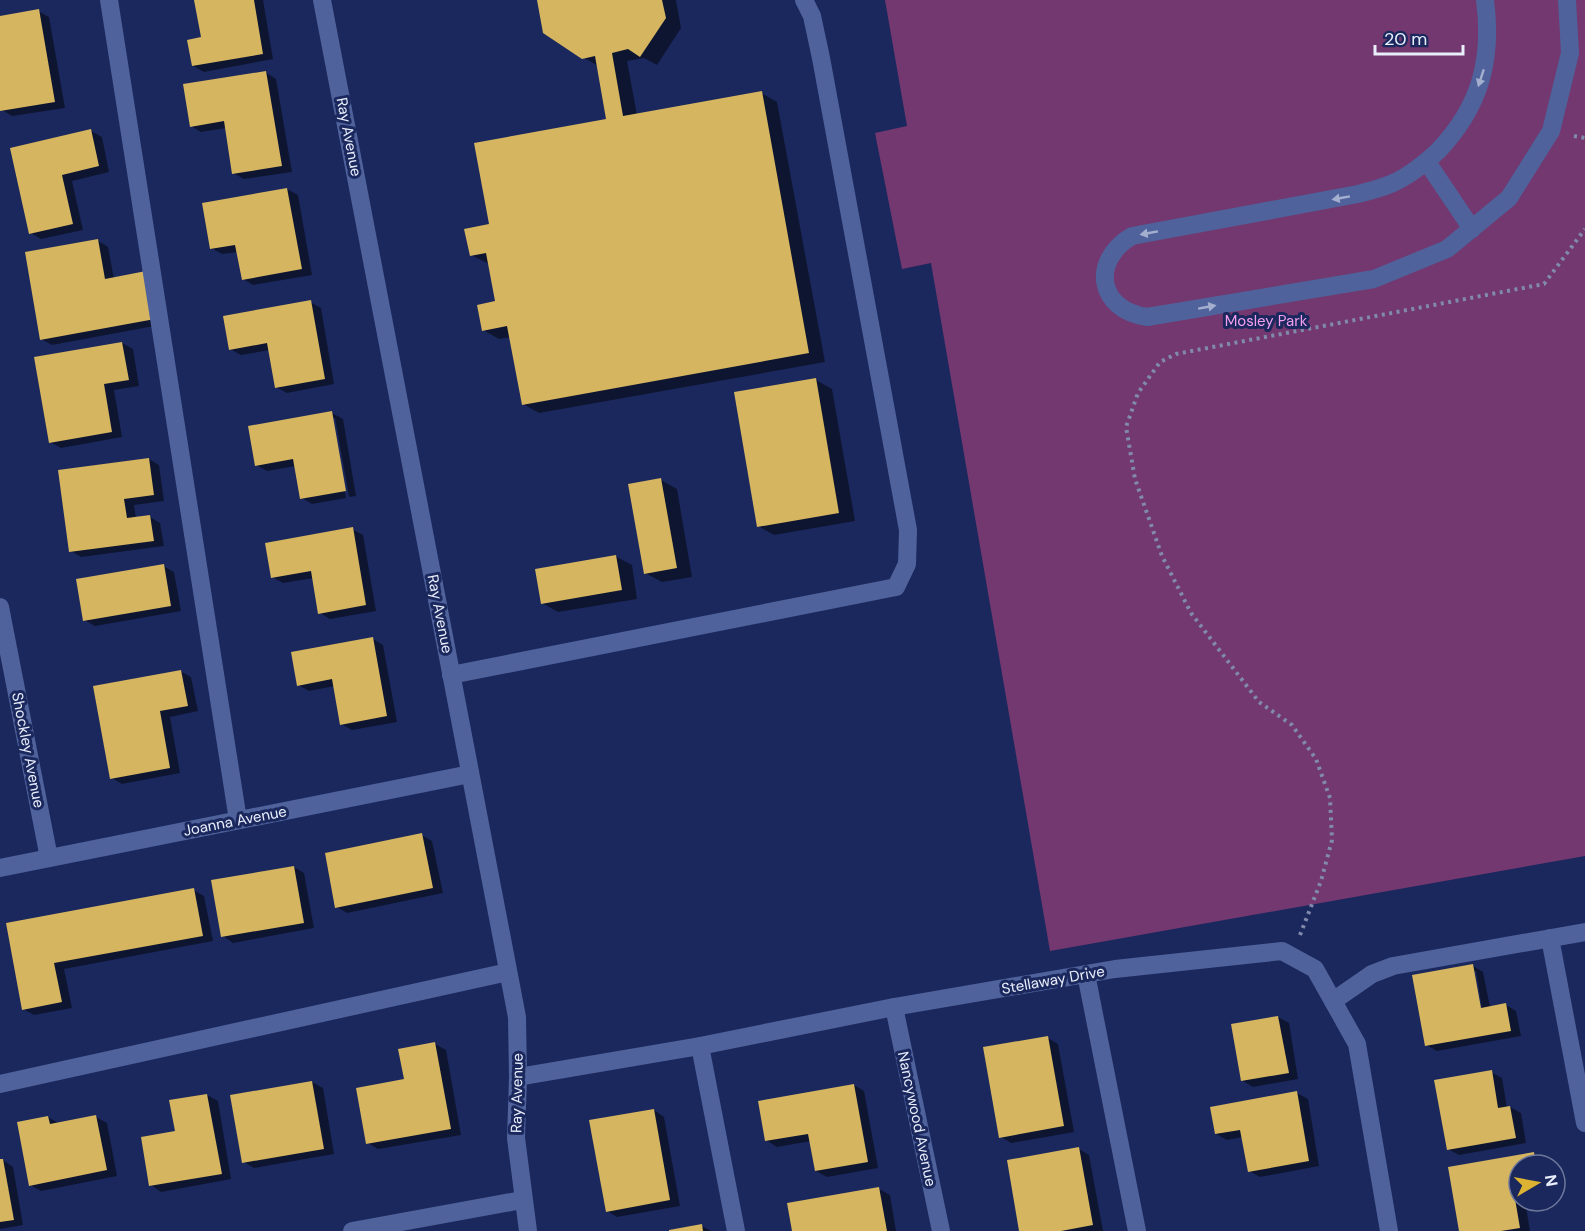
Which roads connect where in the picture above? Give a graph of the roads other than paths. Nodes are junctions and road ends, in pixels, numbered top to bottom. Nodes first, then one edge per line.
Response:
1 (109, 0) edge
2 (322, 0) edge
3 (804, 0) edge
4 (1485, 0) edge
5 (1567, 0) edge
6 (1426, 162) junction
7 (1472, 229) junction
8 (0, 607) edge
9 (451, 675) junction
10 (470, 774) junction
11 (238, 820) junction
12 (49, 858) junction
13 (0, 868) edge
14 (1585, 932) edge
15 (1550, 938) junction
16 (508, 972) junction
17 (1086, 974) junction
18 (1333, 1001) junction
19 (894, 1007) junction
20 (700, 1046) junction
21 (518, 1077) junction
22 (0, 1084) edge
23 (1585, 1123) edge
24 (522, 1200) junction
25 (352, 1231) edge
26 (528, 1231) edge
27 (736, 1231) edge
28 (941, 1231) edge
29 (1137, 1231) edge
30 (1389, 1231) edge

1 - 11 street
2 - 9 street, Ray Avenue
3 - 9 street
4 -> 6 street
5 - 7 street
6 - 7 street
6 -> 7 street
8 - 12 street, Shockley Avenue
9 - 10 street, Ray Avenue
10 - 11 street, Joanna Avenue
10 - 16 street, Ray Avenue
11 - 12 street, Joanna Avenue
12 - 13 street, Joanna Avenue
14 - 15 street
15 - 18 street
15 - 23 street
16 - 21 street, Ray Avenue
16 - 22 street
17 - 18 street, Stellaway Drive
17 - 19 street, Stellaway Drive
17 - 29 street
18 - 30 street, Stellaway Drive
19 - 20 street, Stellaway Drive
19 - 28 street, Nancywood Avenue
20 - 21 street, Stellaway Drive
20 - 27 street
21 - 24 street, Ray Avenue
24 - 25 street
24 - 26 street, Ray Avenue

